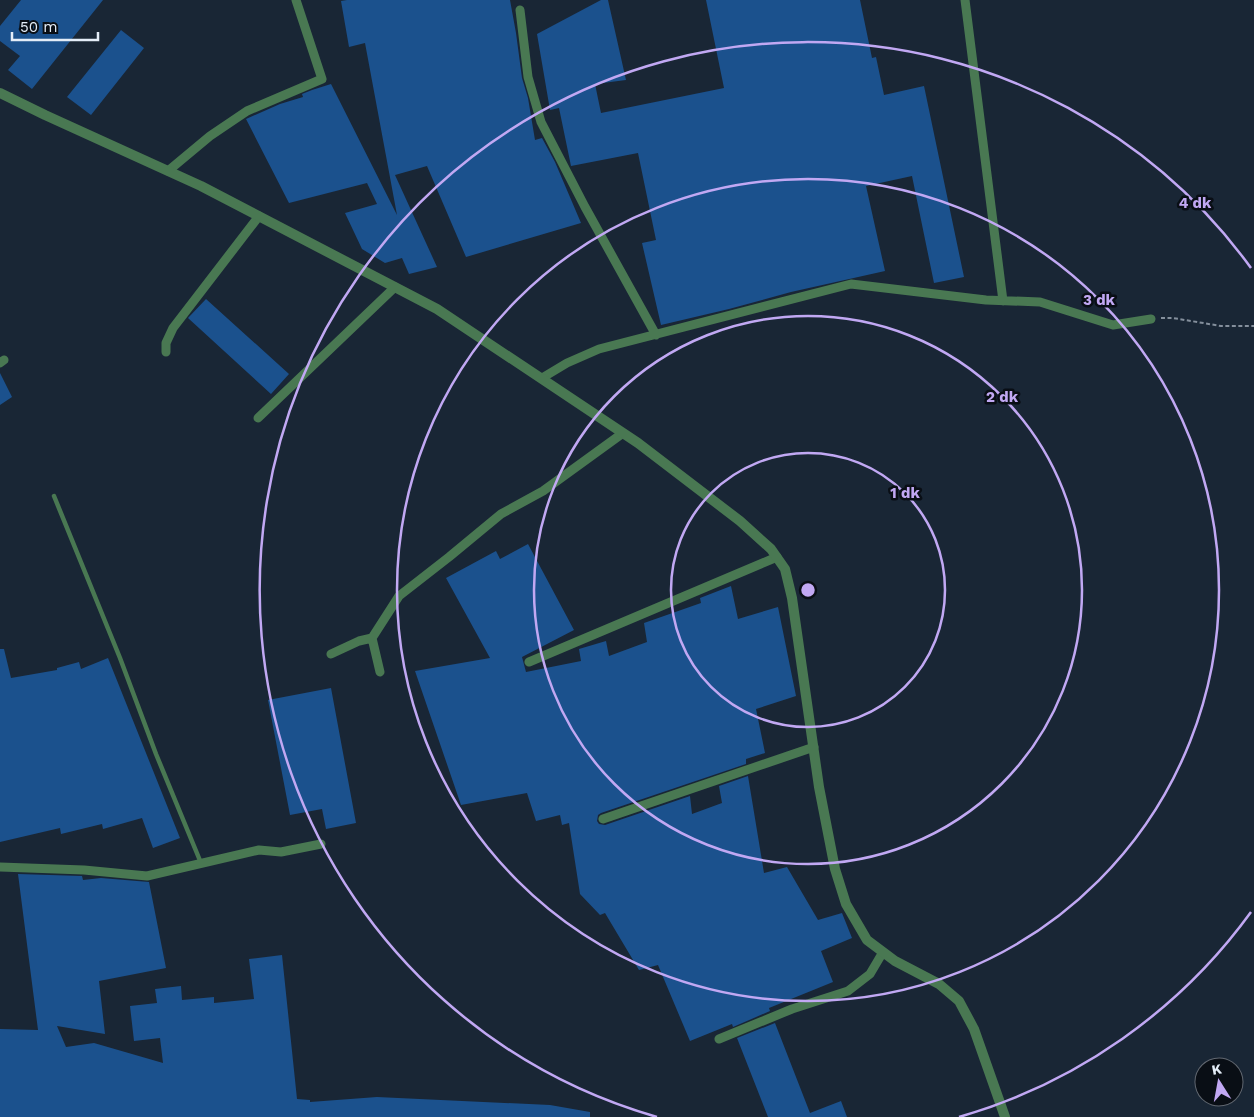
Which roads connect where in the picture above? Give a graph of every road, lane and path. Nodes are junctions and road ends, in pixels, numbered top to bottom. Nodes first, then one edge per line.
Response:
1 (296, 0) edge
2 (965, 0) edge
3 (520, 10) dead end
4 (0, 93) edge
5 (168, 171) junction
6 (259, 216) junction
7 (395, 287) junction
8 (1004, 301) junction
9 (1151, 318) joint
10 (1254, 326) edge
11 (656, 335) junction
12 (166, 352) dead end
13 (542, 378) junction
14 (258, 418) dead end
15 (623, 433) junction
16 (54, 496) dead end
17 (777, 557) junction
18 (372, 638) junction
19 (331, 654) dead end
20 (529, 662) dead end
21 (380, 672) dead end
22 (814, 748) junction
23 (603, 819) dead end
24 (321, 844) dead end
25 (201, 863) junction
26 (0, 867) edge
27 (883, 952) junction
28 (719, 1039) dead end
29 (1005, 1117) edge

1 - 5 street
2 - 8 street
3 - 11 street
4 - 5 street
5 - 6 street
6 - 7 street
6 - 12 street
7 - 13 street
7 - 14 street
8 - 9 street
8 - 11 street
9 - 10 path
11 - 13 street
13 - 15 street
15 - 17 street
15 - 18 street
16 - 25 lane
17 - 20 street
17 - 22 street
18 - 19 street
18 - 21 street
22 - 23 street
22 - 27 street
24 - 25 street
25 - 26 street
27 - 28 street
27 - 29 street

